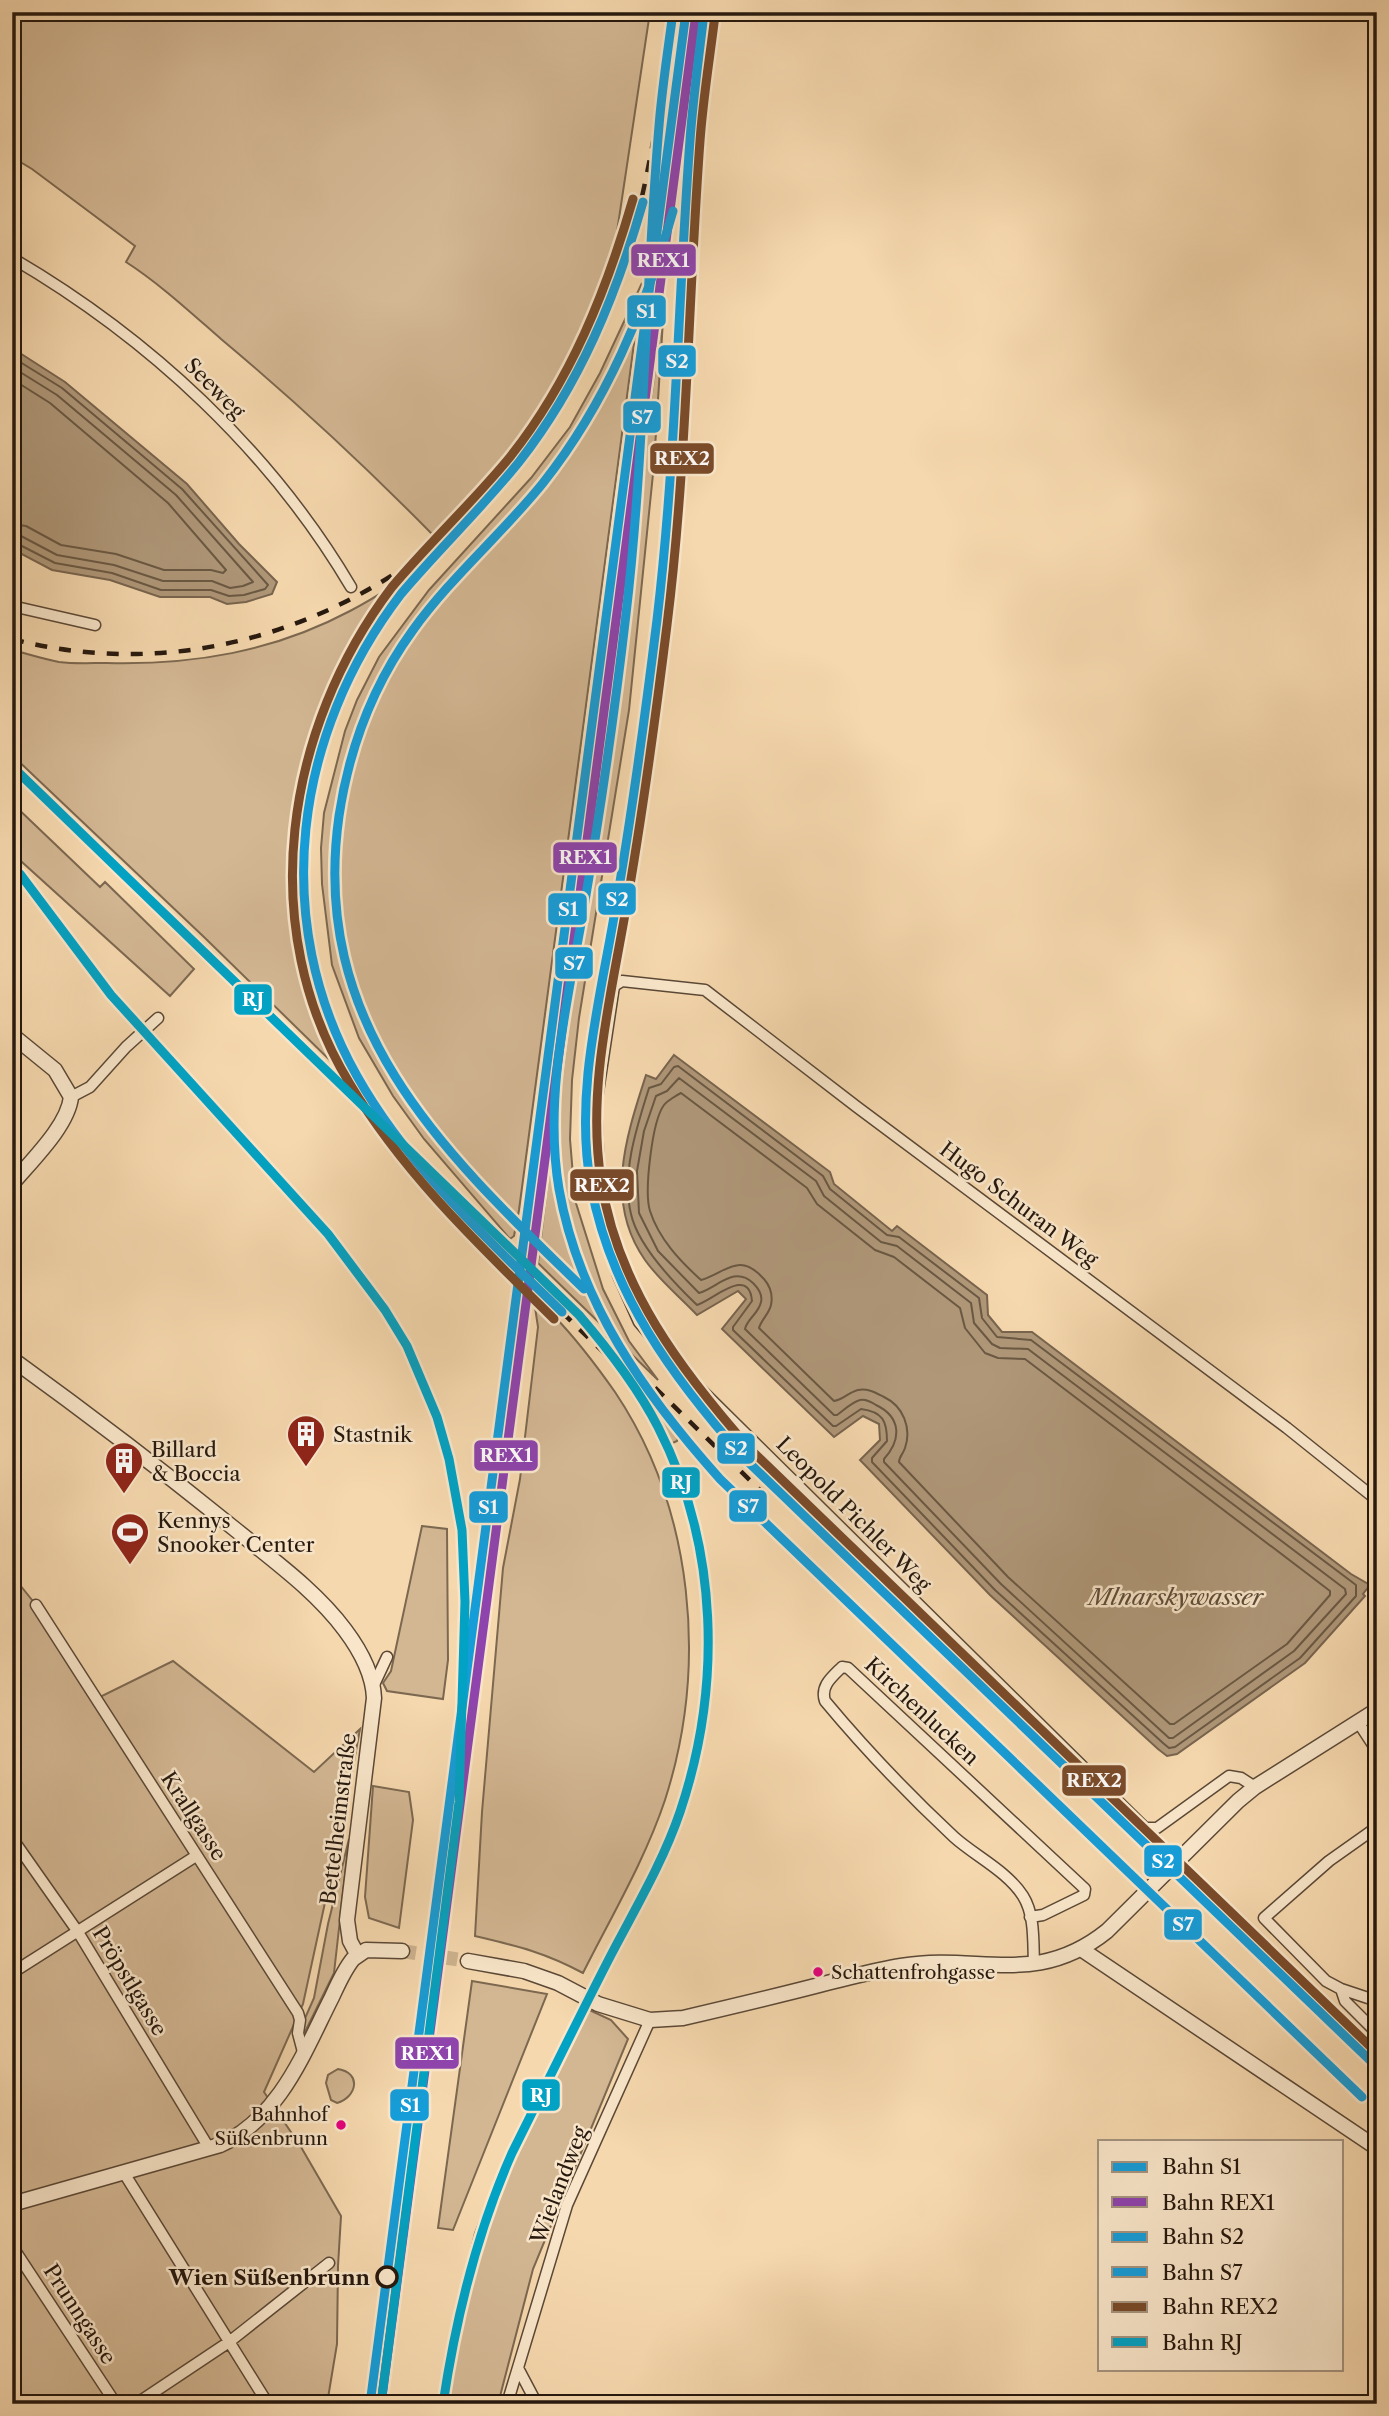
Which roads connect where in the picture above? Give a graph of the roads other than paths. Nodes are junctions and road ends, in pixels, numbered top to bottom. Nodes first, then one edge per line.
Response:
1 (12, 258) edge
2 (351, 587) dead end
3 (12, 606) edge
4 (95, 625) dead end
5 (622, 981) joint
6 (158, 1018) dead end
7 (12, 1035) edge
8 (71, 1097) junction
9 (12, 1184) edge
10 (12, 1359) edge
11 (1377, 1500) edge
12 (36, 1605) dead end
13 (387, 1657) dead end
14 (373, 1687) junction
15 (1377, 1710) edge
16 (1358, 1722) junction
17 (1377, 1751) edge
18 (1255, 1787) junction
19 (1377, 1827) edge
20 (12, 1838) edge
21 (196, 1856) junction
22 (1030, 1917) junction
23 (78, 1932) junction
24 (1081, 1949) junction
25 (402, 1951) tunnel mouth
26 (357, 1954) junction
27 (468, 1961) tunnel mouth
28 (1034, 1964) junction
29 (12, 1973) edge
30 (1341, 1989) junction
31 (1377, 2001) edge
32 (650, 2020) junction
33 (1377, 2033) edge
34 (303, 2052) junction
35 (209, 2148) junction
36 (1377, 2148) edge
37 (124, 2173) junction
38 (12, 2204) edge
39 (12, 2246) edge
40 (330, 2263) dead end
41 (229, 2342) junction
42 (518, 2368) junction
43 (116, 2404) edge
44 (136, 2404) edge
45 (268, 2404) edge
46 (507, 2404) edge
47 (537, 2404) edge

1 - 2 street, Seeweg
3 - 4 street
5 - 11 street, Hugo Schuran Weg
5 - 18 street, Leopold Pichler Weg
6 - 8 street
7 - 8 street
8 - 9 street
10 - 14 street
12 - 21 street, Krallgasse
13 - 14 street
14 - 26 street, Bettelheimstraße
15 - 16 street
16 - 17 street
16 - 18 street
18 - 24 street
19 - 30 street
20 - 23 street, Pröpstlgasse
21 - 23 street
21 - 34 street, Krallgasse
22 - 22 street, Kirchenlucken
22 - 28 street, Kirchenlucken
23 - 29 street
23 - 35 street, Pröpstlgasse
24 - 28 street
24 - 36 street
25 - 26 street
26 - 34 street
27 - 32 street
28 - 32 street
30 - 31 street
30 - 33 street
32 - 42 street, Wielandweg
34 - 35 street
35 - 37 street
37 - 38 street
37 - 41 street
39 - 43 street, Prunngasse
40 - 41 street
41 - 44 street
41 - 45 street
42 - 46 street, Wielandweg
42 - 47 street

